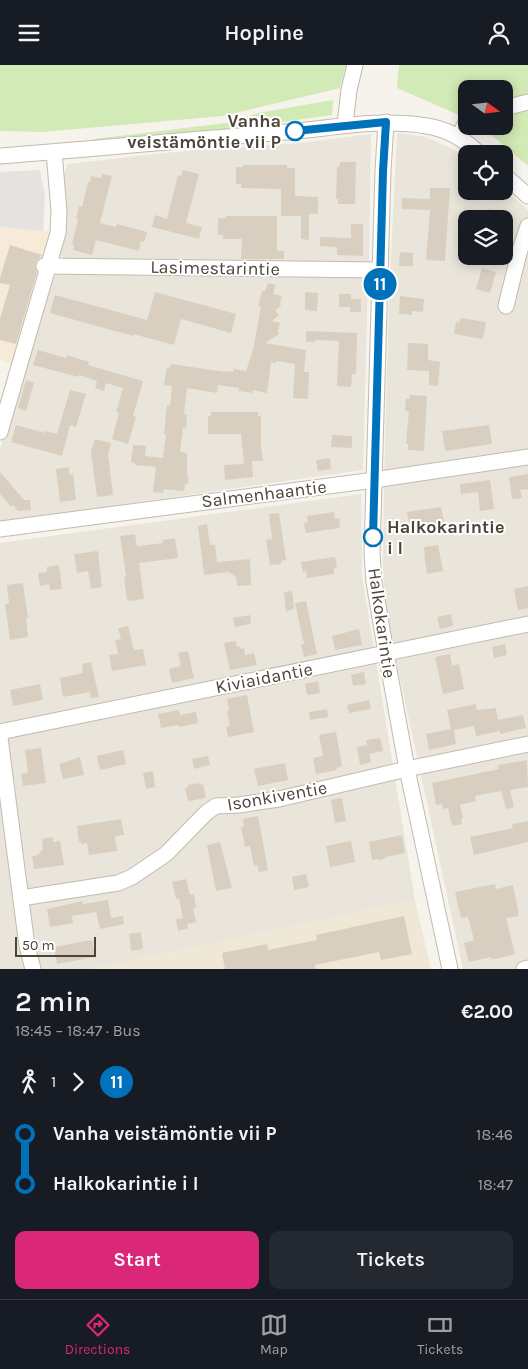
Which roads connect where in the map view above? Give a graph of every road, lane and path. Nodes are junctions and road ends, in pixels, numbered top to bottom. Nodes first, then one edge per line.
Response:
1 (355, 65) edge
2 (528, 102) edge
3 (513, 106) edge
4 (386, 122) junction
5 (345, 125) junction
6 (458, 137) joint
7 (468, 145) edge
8 (54, 152) junction
9 (0, 156) edge
10 (513, 183) edge
11 (528, 196) edge
12 (528, 226) edge
13 (47, 266) junction
14 (380, 270) junction
15 (506, 306) dead end
16 (0, 432) edge
17 (528, 457) edge
18 (375, 479) junction
19 (0, 529) edge
20 (528, 624) edge
21 (386, 653) junction
22 (0, 732) edge
23 (0, 738) edge
24 (528, 744) edge
25 (407, 769) junction
26 (21, 898) junction
27 (528, 968) edge
28 (33, 969) edge
29 (450, 969) edge
30 (524, 969) edge

1 - 5 street
2 - 3 street
4 - 5 street
4 - 6 street
4 - 14 street, Halkokarintie
5 - 8 street
6 - 7 street
8 - 9 street
8 - 13 street
10 - 11 street
12 - 15 street
13 - 14 street, Lasimestarintie
13 - 16 street
14 - 18 street, Halkokarintie
17 - 18 street, Salmenhaantie
18 - 19 street, Salmenhaantie
18 - 21 street, Halkokarintie
20 - 21 street, Kiviaidantie
21 - 22 street, Kiviaidantie
21 - 25 street, Halkokarintie
23 - 26 street
24 - 25 street, Isonkiventie
25 - 26 street, Isonkiventie
25 - 29 street, Halkokarintie
26 - 28 street
27 - 30 street

